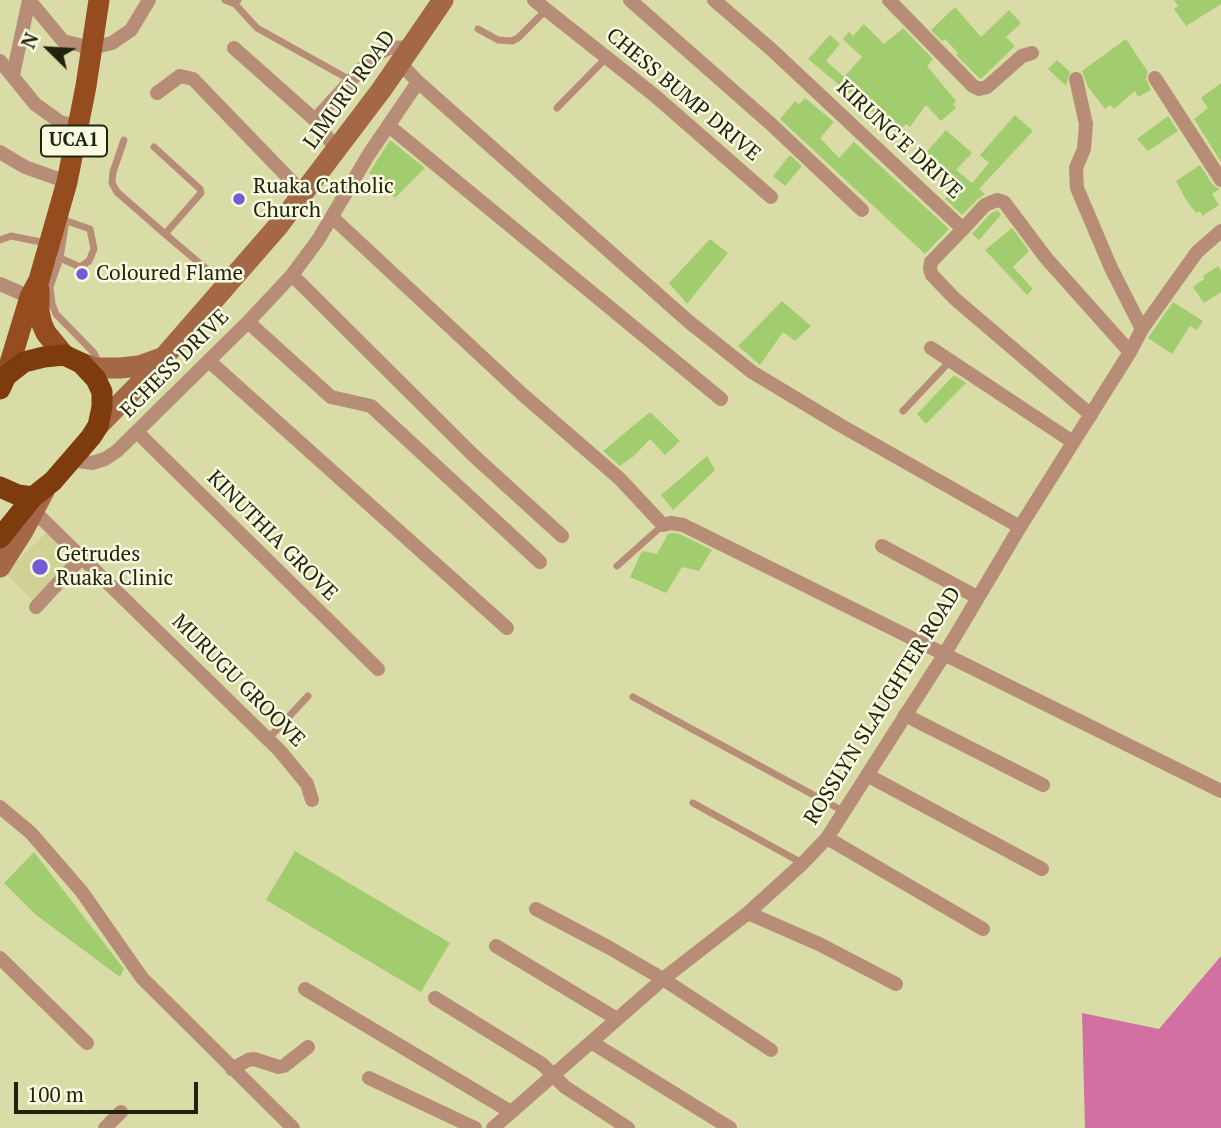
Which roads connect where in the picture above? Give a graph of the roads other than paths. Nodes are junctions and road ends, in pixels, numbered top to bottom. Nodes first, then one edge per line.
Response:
1 (99, 0) edge
2 (149, 0) edge
3 (225, 0) edge
4 (443, 0) edge
5 (534, 0) edge
6 (630, 0) edge
7 (714, 0) edge
8 (889, 0) edge
9 (237, 2) edge
10 (547, 9) junction
11 (478, 29) dead end
12 (91, 48) junction
13 (234, 48) dead end
14 (1031, 53) dead end
15 (406, 55) junction
16 (608, 57) junction
17 (0, 61) edge
18 (13, 75) junction
19 (1155, 78) dead end
20 (1076, 79) dead end
21 (352, 82) junction
22 (418, 82) junction
23 (157, 93) dead end
24 (557, 108) dead end
25 (315, 120) junction
26 (77, 126) junction
27 (389, 126) junction
28 (124, 140) dead end
29 (154, 147) dead end
30 (337, 149) junction
31 (0, 152) edge
32 (1221, 180) edge
33 (66, 181) junction
34 (304, 194) junction
35 (771, 197) dead end
36 (862, 210) dead end
37 (332, 217) junction
38 (963, 229) junction
39 (1221, 231) edge
40 (165, 234) junction
41 (0, 240) edge
42 (51, 253) junction
43 (292, 275) junction
44 (0, 284) edge
45 (227, 286) junction
46 (248, 322) junction
47 (1142, 329) junction
48 (931, 348) dead end
49 (1130, 352) junction
50 (161, 358) junction
51 (952, 360) junction
52 (209, 361) junction
53 (82, 362) junction
54 (3, 382) edge
55 (721, 399) dead end
56 (903, 411) dead end
57 (1091, 415) junction
58 (98, 426) junction
59 (137, 432) junction
60 (1073, 442) junction
61 (72, 460) junction
62 (0, 487) edge
63 (38, 498) junction
64 (663, 525) junction
65 (1020, 527) junction
66 (562, 536) dead end
67 (0, 538) edge
68 (882, 546) dead end
69 (82, 557) junction
70 (540, 562) dead end
71 (617, 566) dead end
72 (0, 568) edge
73 (977, 597) junction
74 (36, 607) dead end
75 (507, 628) dead end
76 (944, 655) junction
77 (378, 669) dead end
78 (308, 696) dead end
79 (633, 697) dead end
80 (905, 715) junction
81 (268, 739) junction
82 (867, 775) junction
83 (1043, 785) dead end
84 (1221, 791) edge
85 (312, 800) dead end
86 (693, 803) dead end
87 (0, 807) edge
88 (843, 811) junction
89 (827, 838) junction
90 (803, 863) junction
91 (1042, 869) dead end
92 (536, 909) dead end
93 (748, 913) junction
94 (983, 929) dead end
95 (496, 946) dead end
96 (0, 958) edge
97 (663, 979) junction
98 (896, 984) dead end
99 (305, 989) dead end
100 (435, 998) dead end
101 (617, 1019) junction
102 (591, 1042) junction
103 (87, 1043) dead end
104 (308, 1047) dead end
105 (771, 1049) dead end
106 (232, 1069) junction
107 (552, 1075) junction
108 (369, 1079) dead end
109 (121, 1112) dead end
110 (511, 1112) junction
111 (105, 1128) edge
112 (293, 1128) edge
113 (475, 1128) edge
114 (493, 1128) edge
115 (628, 1128) edge
116 (730, 1128) edge

1 - 12 main road, UCA1
2 - 12 street
3 - 9 lane
4 - 15 main road, LIMURU ROAD
5 - 10 street, CHESS BUMP DRIVE
6 - 36 street
7 - 38 street, KIRUNG'E DRIVE
8 - 14 street
9 - 21 lane
10 - 11 lane
10 - 16 street, CHESS BUMP DRIVE
12 - 18 street
12 - 26 main road, UCA1
13 - 25 street
15 - 21 street
15 - 22 street
15 - 30 main road, LIMURU ROAD
16 - 24 lane
16 - 35 street, CHESS BUMP DRIVE
17 - 18 street
18 - 26 street
19 - 32 street
20 - 47 street
21 - 25 street
22 - 27 street, ECHESS DRIVE
22 - 65 street
23 - 34 street
25 - 30 street
26 - 33 main road, UCA1
27 - 37 street, ECHESS DRIVE
27 - 55 street
28 - 40 lane
29 - 40 lane
30 - 34 main road, LIMURU ROAD
31 - 33 street
33 - 42 main road, UCA1
34 - 45 main road, LIMURU ROAD
37 - 43 street, ECHESS DRIVE
37 - 64 street
38 - 49 street, KIRUNG'E DRIVE
38 - 57 street
39 - 47 street, ROSSLYN SLAUGHTER ROAD
40 - 45 lane
41 - 42 lane
42 - 42 lane
42 - 44 street
42 - 53 main road
42 - 53 lane
42 - 54 main road, UCA1
43 - 46 street, ECHESS DRIVE
43 - 66 street
45 - 50 main road, LIMURU ROAD
46 - 52 street, ECHESS DRIVE
46 - 70 street
47 - 49 street, ROSSLYN SLAUGHTER ROAD
48 - 51 street
49 - 57 street, ROSSLYN SLAUGHTER ROAD
50 - 53 main road
50 - 58 main road, LIMURU ROAD
51 - 56 lane
51 - 60 street
52 - 59 street, ECHESS DRIVE
52 - 75 street
53 - 54 highway
53 - 58 highway
57 - 60 street, ROSSLYN SLAUGHTER ROAD
58 - 61 highway
59 - 61 street, ECHESS DRIVE
59 - 77 street, KINUTHIA GROVE
60 - 65 street, ROSSLYN SLAUGHTER ROAD
61 - 63 highway
62 - 63 highway
63 - 67 highway
63 - 69 street, MURUGU GROOVE
63 - 72 main road
64 - 71 lane
64 - 76 street
65 - 73 street, ROSSLYN SLAUGHTER ROAD
68 - 73 street
69 - 74 street
69 - 81 street, MURUGU GROOVE
73 - 76 street, ROSSLYN SLAUGHTER ROAD
76 - 80 street, ROSSLYN SLAUGHTER ROAD
76 - 84 street
78 - 81 lane
79 - 88 lane
80 - 82 street, ROSSLYN SLAUGHTER ROAD
80 - 83 street
81 - 85 street, MURUGU GROOVE
82 - 88 street, ROSSLYN SLAUGHTER ROAD
82 - 91 street
86 - 90 lane
87 - 106 street
88 - 89 street, ROSSLYN SLAUGHTER ROAD
89 - 90 street, ROSSLYN SLAUGHTER ROAD
89 - 94 street
90 - 93 street, ROSSLYN SLAUGHTER ROAD
92 - 97 street
93 - 97 street, ROSSLYN SLAUGHTER ROAD
93 - 98 street
95 - 101 street
96 - 103 street
97 - 101 street, ROSSLYN SLAUGHTER ROAD
97 - 105 street
99 - 110 street
100 - 107 street
101 - 102 street, ROSSLYN SLAUGHTER ROAD
102 - 107 street, ROSSLYN SLAUGHTER ROAD
102 - 116 street
104 - 106 street
106 - 112 street
107 - 110 street, ROSSLYN SLAUGHTER ROAD
107 - 115 street
108 - 113 street
109 - 111 street
110 - 114 street, ROSSLYN SLAUGHTER ROAD

